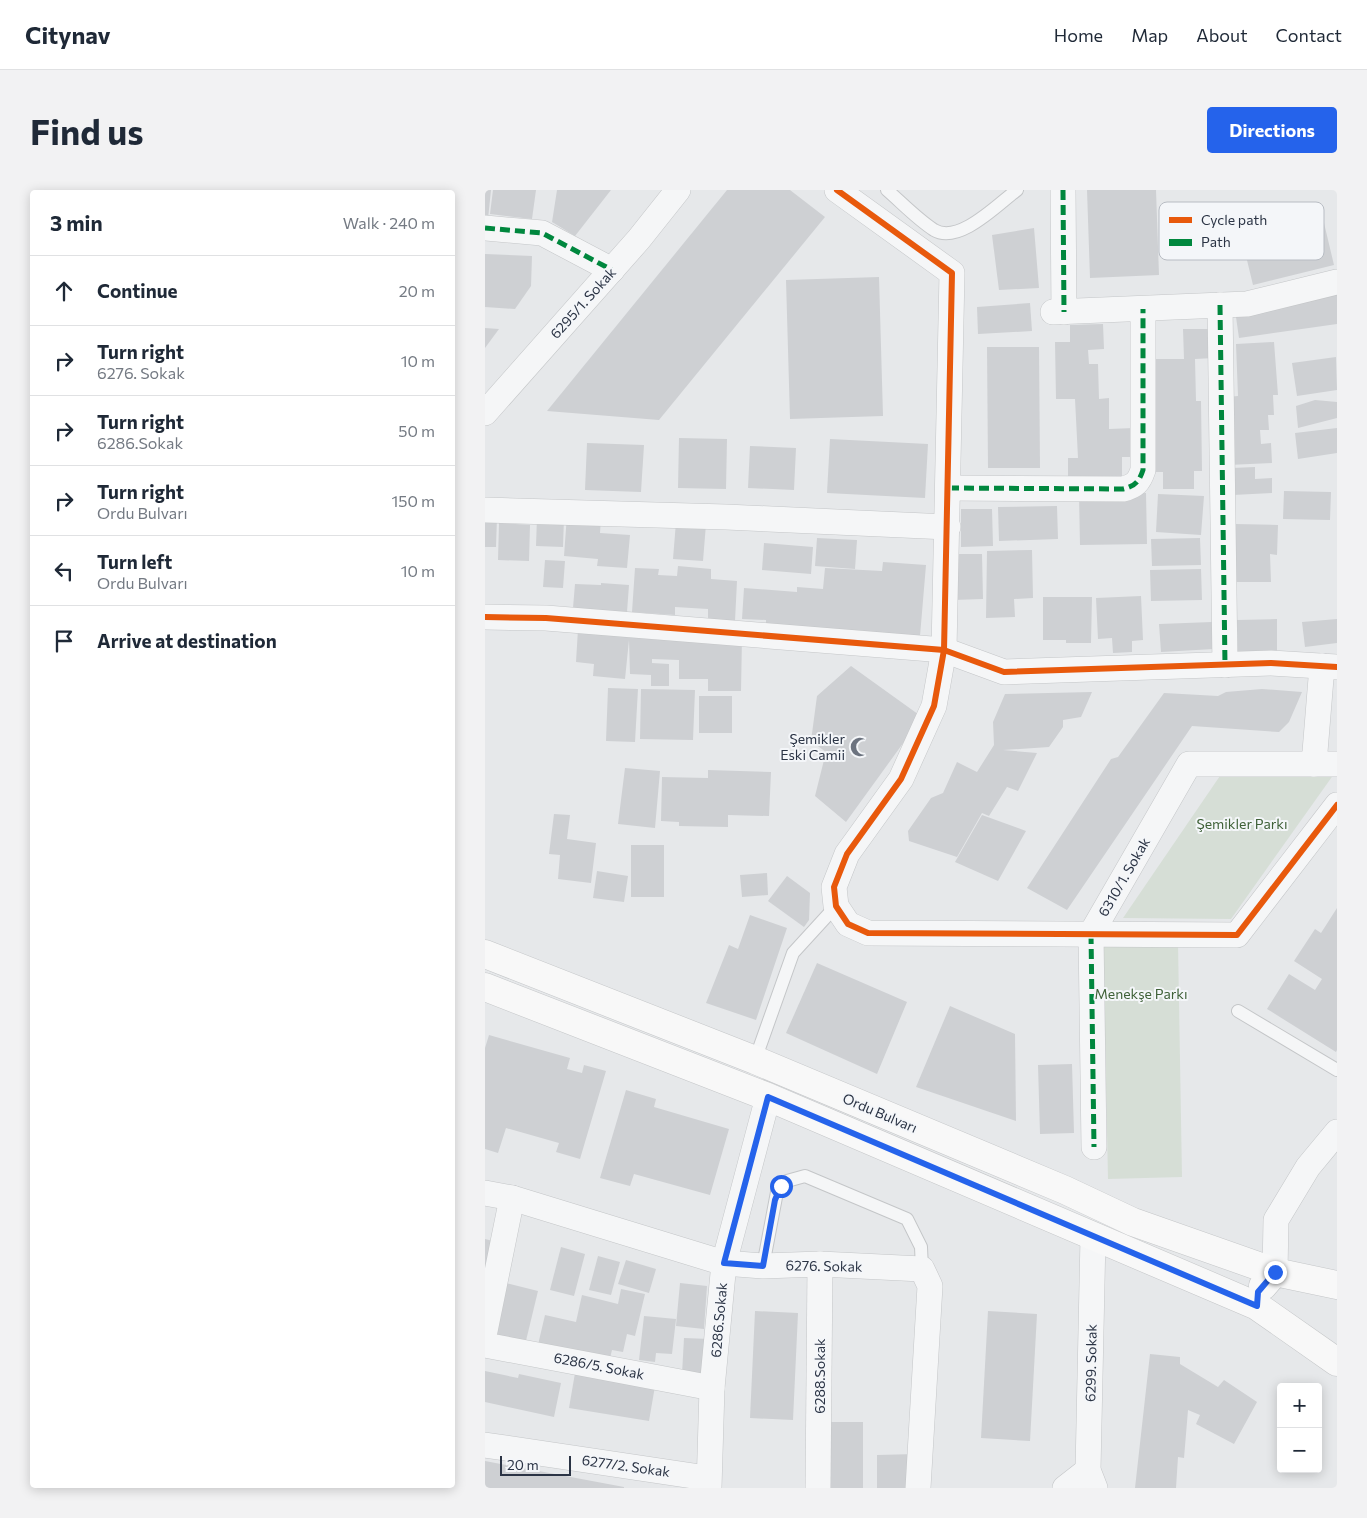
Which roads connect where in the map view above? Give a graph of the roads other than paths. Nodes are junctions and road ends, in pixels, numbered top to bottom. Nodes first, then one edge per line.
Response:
1 (678, 190) edge
2 (837, 190) edge
3 (887, 190) edge
4 (1017, 190) edge
5 (1063, 190) edge
6 (485, 228) edge
7 (612, 270) junction
8 (1337, 282) edge
9 (1220, 305) junction
10 (1143, 309) junction
11 (489, 403) edge
12 (949, 488) junction
13 (485, 510) edge
14 (948, 527) junction
15 (485, 617) edge
16 (944, 650) junction
17 (1225, 665) junction
18 (1329, 667) edge
19 (1326, 764) edge
20 (1337, 805) edge
21 (835, 906) junction
22 (1091, 934) junction
23 (485, 954) edge
24 (485, 987) edge
25 (1238, 1011) dead end
26 (755, 1060) junction
27 (1337, 1070) edge
28 (768, 1097) junction
29 (1337, 1132) edge
30 (1094, 1147) dead end
31 (1337, 1159) edge
32 (1308, 1167) junction
33 (485, 1193) edge
34 (512, 1198) junction
35 (1093, 1237) junction
36 (724, 1263) junction
37 (820, 1264) junction
38 (763, 1266) junction
39 (922, 1269) junction
40 (1275, 1272) junction
41 (1337, 1285) edge
42 (1257, 1306) junction
43 (485, 1331) edge
44 (485, 1345) edge
45 (1337, 1362) edge
46 (712, 1388) junction
47 (485, 1445) edge
48 (1092, 1479) edge
49 (708, 1483) edge
50 (818, 1488) edge
51 (919, 1488) edge
52 (1065, 1488) edge

1 - 7 street, 6295/1. Sokak
2 - 12 street
3 - 4 lane
5 - 10 street
6 - 7 street
7 - 11 street, 6295/1. Sokak
8 - 9 street
9 - 10 street
9 - 17 street
10 - 12 street
12 - 14 street
13 - 14 street
14 - 16 street
15 - 16 street
16 - 17 street
16 - 21 street
17 - 18 street
18 - 19 street
19 - 22 street, 6310/1. Sokak
20 - 22 street
21 - 22 street
21 - 26 lane
22 - 30 street
23 - 26 main road, Ordu Bulvarı
24 - 28 main road, Ordu Bulvarı
25 - 27 lane
26 - 40 main road, Ordu Bulvarı
28 - 35 main road, Ordu Bulvarı
28 - 36 street, 6286.Sokak
29 - 32 street
31 - 32 street
32 - 40 street
33 - 34 street, 6276. Sokak
34 - 36 street, 6276. Sokak
34 - 43 street
35 - 42 main road, Ordu Bulvarı
35 - 48 street, 6299. Sokak
36 - 38 street, 6276. Sokak
36 - 46 street, 6286.Sokak
37 - 38 street, 6276. Sokak
37 - 39 street, 6276. Sokak
37 - 50 street, 6288.Sokak
38 - 39 lane
39 - 51 street
40 - 41 main road, Ordu Bulvarı
40 - 42 main road
42 - 45 main road, Ordu Bulvarı
44 - 46 street, 6286/5. Sokak
46 - 49 street, 6286.Sokak
47 - 49 street, 6277/2. Sokak
48 - 52 street

